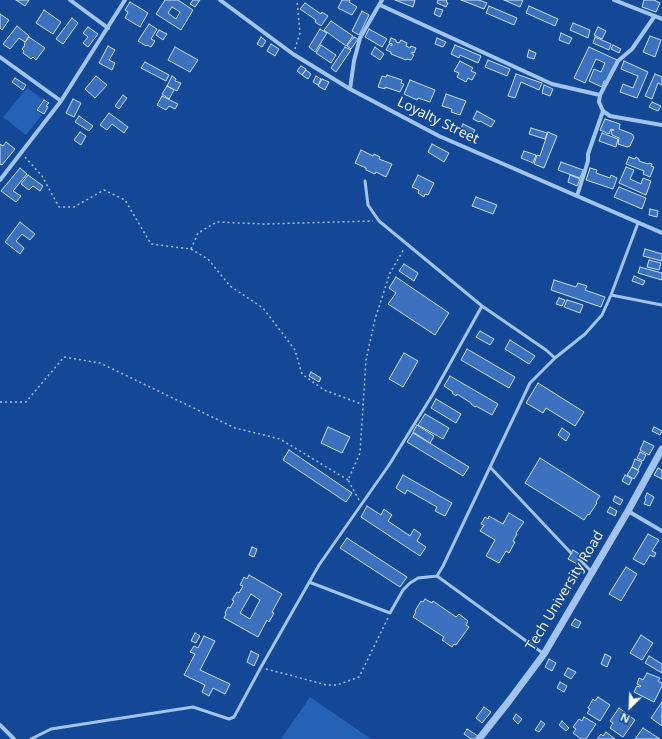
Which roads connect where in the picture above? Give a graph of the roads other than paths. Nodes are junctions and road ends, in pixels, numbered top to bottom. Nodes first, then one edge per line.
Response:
1 (70, 0) edge
2 (125, 0) edge
3 (382, 0) edge
4 (614, 0) edge
5 (223, 1) edge
6 (380, 5) junction
7 (654, 17) junction
8 (662, 19) edge
9 (108, 28) junction
10 (0, 56) edge
11 (350, 89) junction
12 (600, 95) junction
13 (61, 101) junction
14 (603, 111) junction
15 (662, 125) edge
16 (0, 180) edge
17 (365, 181) dead end
18 (577, 196) junction
19 (638, 223) junction
20 (662, 233) edge
21 (611, 295) junction
22 (662, 305) edge
23 (482, 306) junction
24 (554, 358) junction
25 (662, 449) edge
26 (490, 467) junction
27 (628, 511) junction
28 (662, 531) edge
29 (571, 553) dead end
30 (579, 559) dead end
31 (592, 572) junction
32 (437, 576) junction
33 (309, 582) junction
34 (544, 654) junction
35 (0, 725) edge
36 (14, 739) edge
37 (31, 739) edge
38 (479, 739) edge

1 - 9 street
2 - 9 street
3 - 6 street
4 - 7 street
5 - 11 street, Loyalty Street
6 - 11 street
6 - 12 street
7 - 8 street
7 - 12 street
9 - 13 street
10 - 13 street
11 - 18 street, Loyalty Street
12 - 14 street
13 - 16 street
14 - 15 street
14 - 18 street
17 - 23 lane
18 - 19 street, Loyalty Street
19 - 20 street, Loyalty Street
19 - 21 lane
21 - 22 lane
21 - 24 lane
23 - 24 lane
23 - 33 lane
24 - 26 lane
25 - 27 street, Tech University Road
26 - 29 lane
26 - 32 lane
27 - 28 street
27 - 31 street, Tech University Road
30 - 31 lane
31 - 34 street, Tech University Road
32 - 33 lane
32 - 34 lane
33 - 37 lane
34 - 38 street, Tech University Road
35 - 36 street

